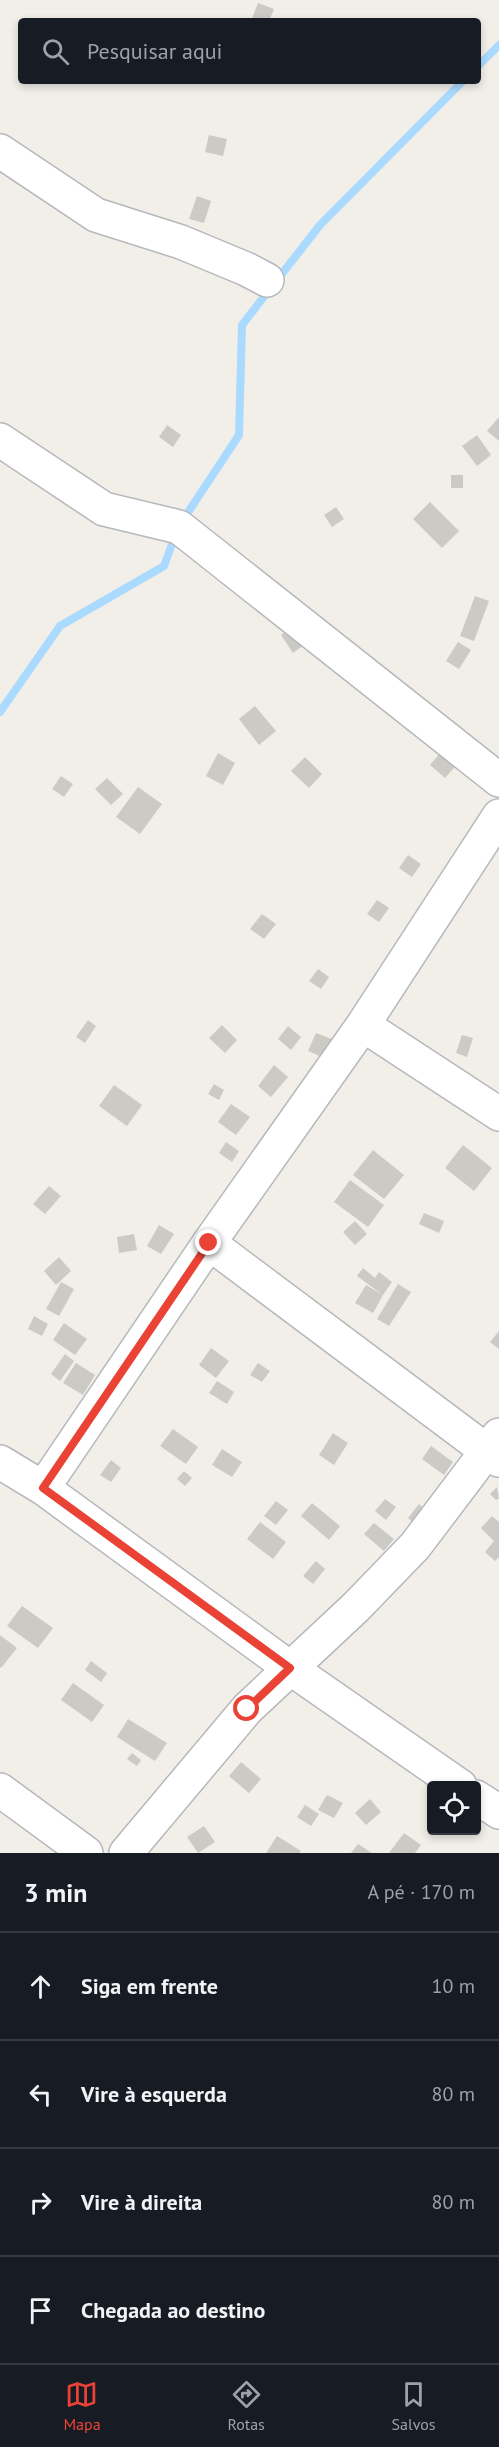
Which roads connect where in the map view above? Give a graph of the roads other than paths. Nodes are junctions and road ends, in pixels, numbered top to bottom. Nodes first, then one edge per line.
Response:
1 (0, 151) edge
2 (267, 280) dead end
3 (0, 440) edge
4 (499, 780) edge
5 (499, 816) edge
6 (363, 1025) junction
7 (499, 1114) edge
8 (209, 1243) junction
9 (495, 1449) edge
10 (0, 1462) edge
11 (43, 1488) junction
12 (290, 1668) junction
13 (454, 1781) edge
14 (0, 1790) edge
15 (481, 1800) edge
16 (499, 1812) edge
17 (128, 1852) edge
18 (86, 1853) edge

1 - 2 street
3 - 4 street
5 - 6 street
6 - 7 street
6 - 8 street
8 - 9 street
8 - 11 street
9 - 12 street
10 - 11 street
11 - 12 street
12 - 13 street
12 - 17 street
14 - 18 street
15 - 16 street

